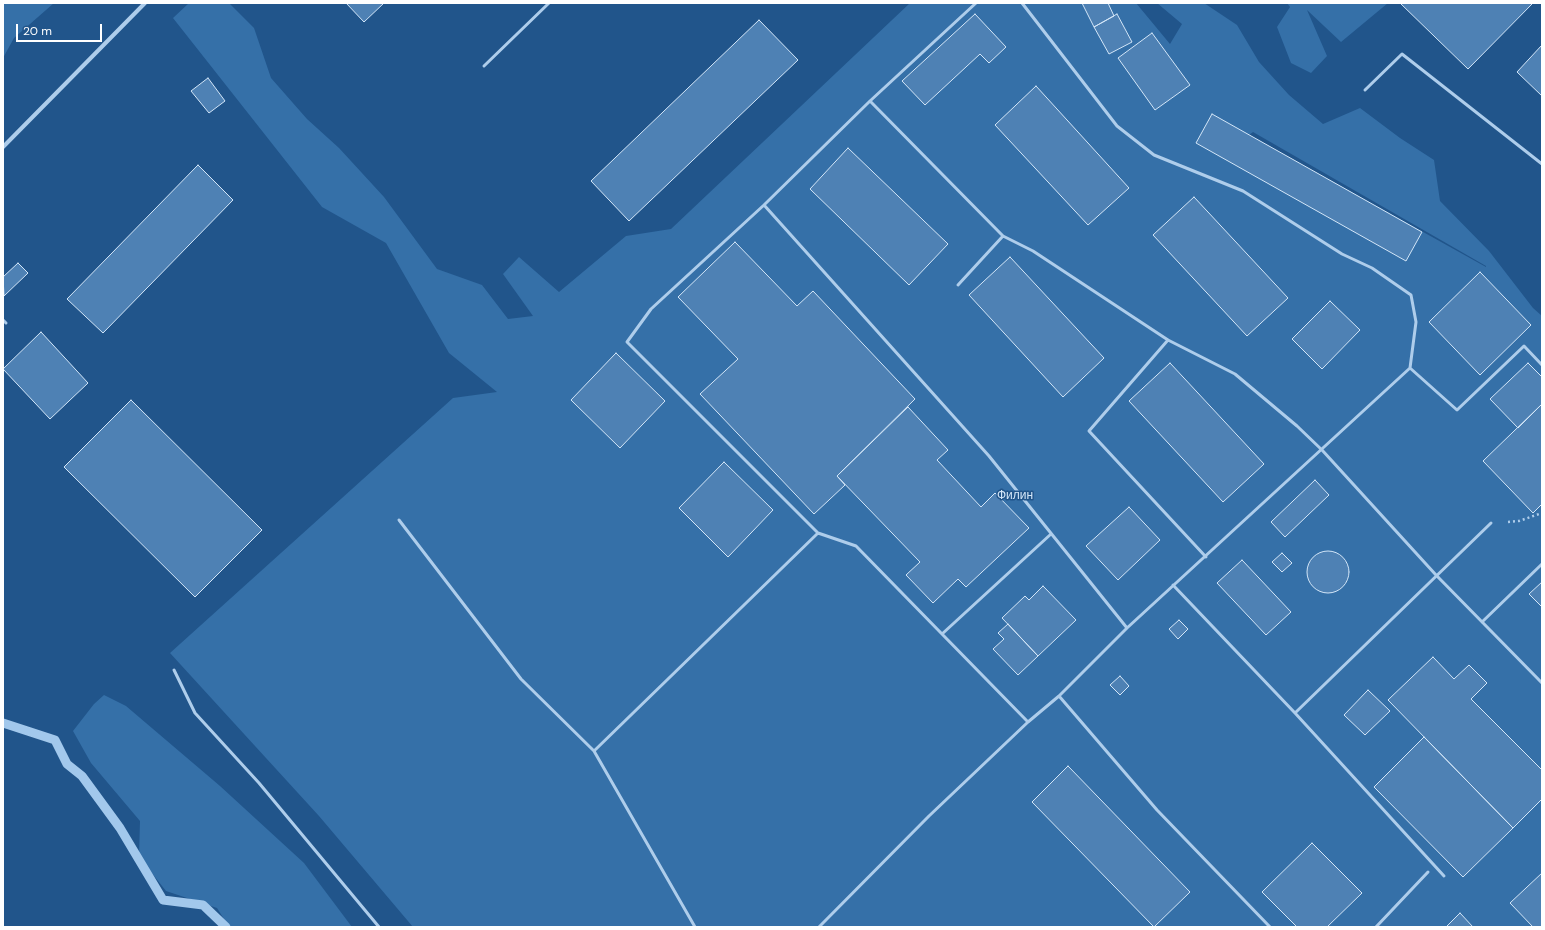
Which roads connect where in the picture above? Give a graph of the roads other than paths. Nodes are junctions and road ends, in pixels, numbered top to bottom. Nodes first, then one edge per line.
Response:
1 (145, 3) edge
2 (549, 3) edge
3 (976, 3) edge
4 (1022, 3) edge
5 (484, 66) dead end
6 (1365, 90) dead end
7 (870, 101) junction
8 (3, 147) edge
9 (1542, 164) edge
10 (764, 205) junction
11 (1003, 236) junction
12 (958, 285) dead end
13 (1168, 340) junction
14 (1542, 365) edge
15 (1410, 368) junction
16 (1322, 450) junction
17 (399, 520) dead end
18 (1491, 523) road end
19 (818, 534) junction
20 (1051, 534) junction
21 (1206, 557) junction
22 (1542, 564) edge
23 (1436, 575) junction
24 (1173, 585) junction
25 (1482, 622) junction
26 (1127, 628) junction
27 (942, 634) junction
28 (174, 670) dead end
29 (1542, 683) edge
30 (1059, 696) junction
31 (1295, 713) junction
32 (1028, 722) junction
33 (594, 750) junction
34 (1428, 872) dead end
35 (1444, 876) dead end
36 (379, 927) edge
37 (695, 927) edge
38 (819, 927) edge
39 (1270, 927) edge
40 (1376, 927) edge

1 - 8 street
2 - 5 lane
3 - 7 lane
4 - 15 lane
6 - 9 lane
7 - 10 lane
7 - 11 lane
10 - 19 lane
10 - 20 lane
11 - 12 lane
11 - 13 lane
13 - 16 lane
13 - 21 lane
14 - 15 lane
15 - 16 lane
16 - 21 lane
16 - 23 lane
17 - 33 lane
18 - 23 lane
19 - 27 lane
19 - 33 lane
20 - 26 lane
20 - 27 lane
21 - 24 lane
22 - 25 lane
23 - 25 lane
23 - 31 lane
24 - 26 lane
24 - 31 lane
25 - 29 lane
26 - 30 lane
27 - 32 lane
28 - 36 lane
30 - 32 lane
30 - 39 lane
31 - 35 lane
32 - 38 lane
33 - 37 lane
34 - 40 lane

